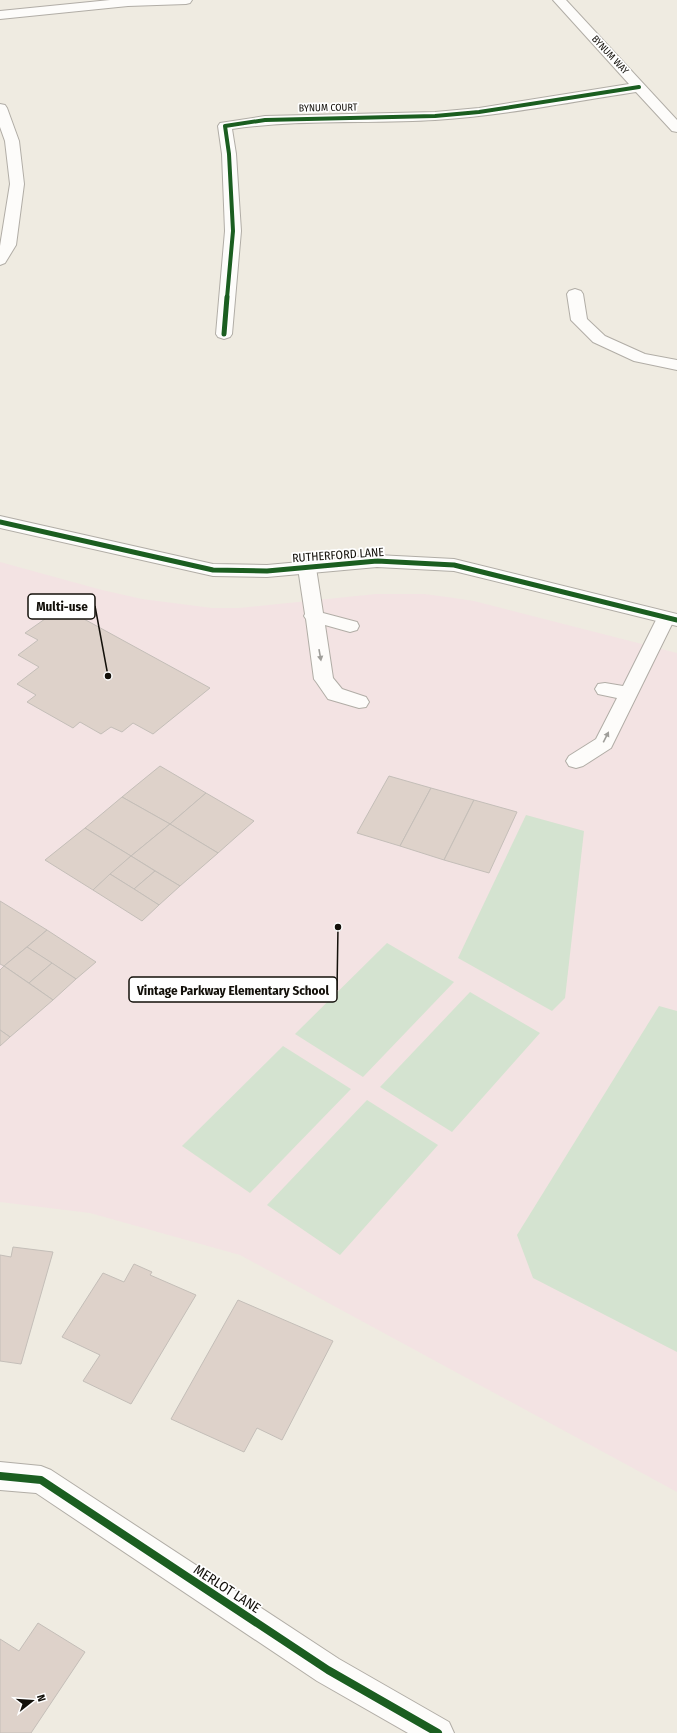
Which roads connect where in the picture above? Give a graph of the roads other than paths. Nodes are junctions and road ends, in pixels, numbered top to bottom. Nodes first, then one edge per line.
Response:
1 (186, 0) edge
2 (559, 0) edge
3 (0, 15) edge
4 (640, 87) junction
5 (0, 108) edge
6 (677, 128) edge
7 (0, 260) edge
8 (575, 294) dead end
9 (224, 334) dead end
10 (677, 365) edge
11 (0, 522) edge
12 (307, 568) junction
13 (313, 616) junction
14 (672, 619) edge
15 (350, 626) dead end
16 (606, 689) dead end
17 (628, 694) junction
18 (359, 702) dead end
19 (576, 761) dead end
20 (0, 1476) edge
21 (438, 1733) edge

1 - 3 street
2 - 4 street, BYNUM WAY
4 - 6 street, BYNUM WAY
4 - 9 street, BYNUM COURT
5 - 7 street
8 - 10 street
11 - 12 street, RUTHERFORD LANE
12 - 13 lane
12 - 14 street, RUTHERFORD LANE
13 - 15 lane
13 -> 18 lane
14 - 17 lane
16 - 17 lane
19 -> 17 lane
20 - 21 street, MERLOT LANE

